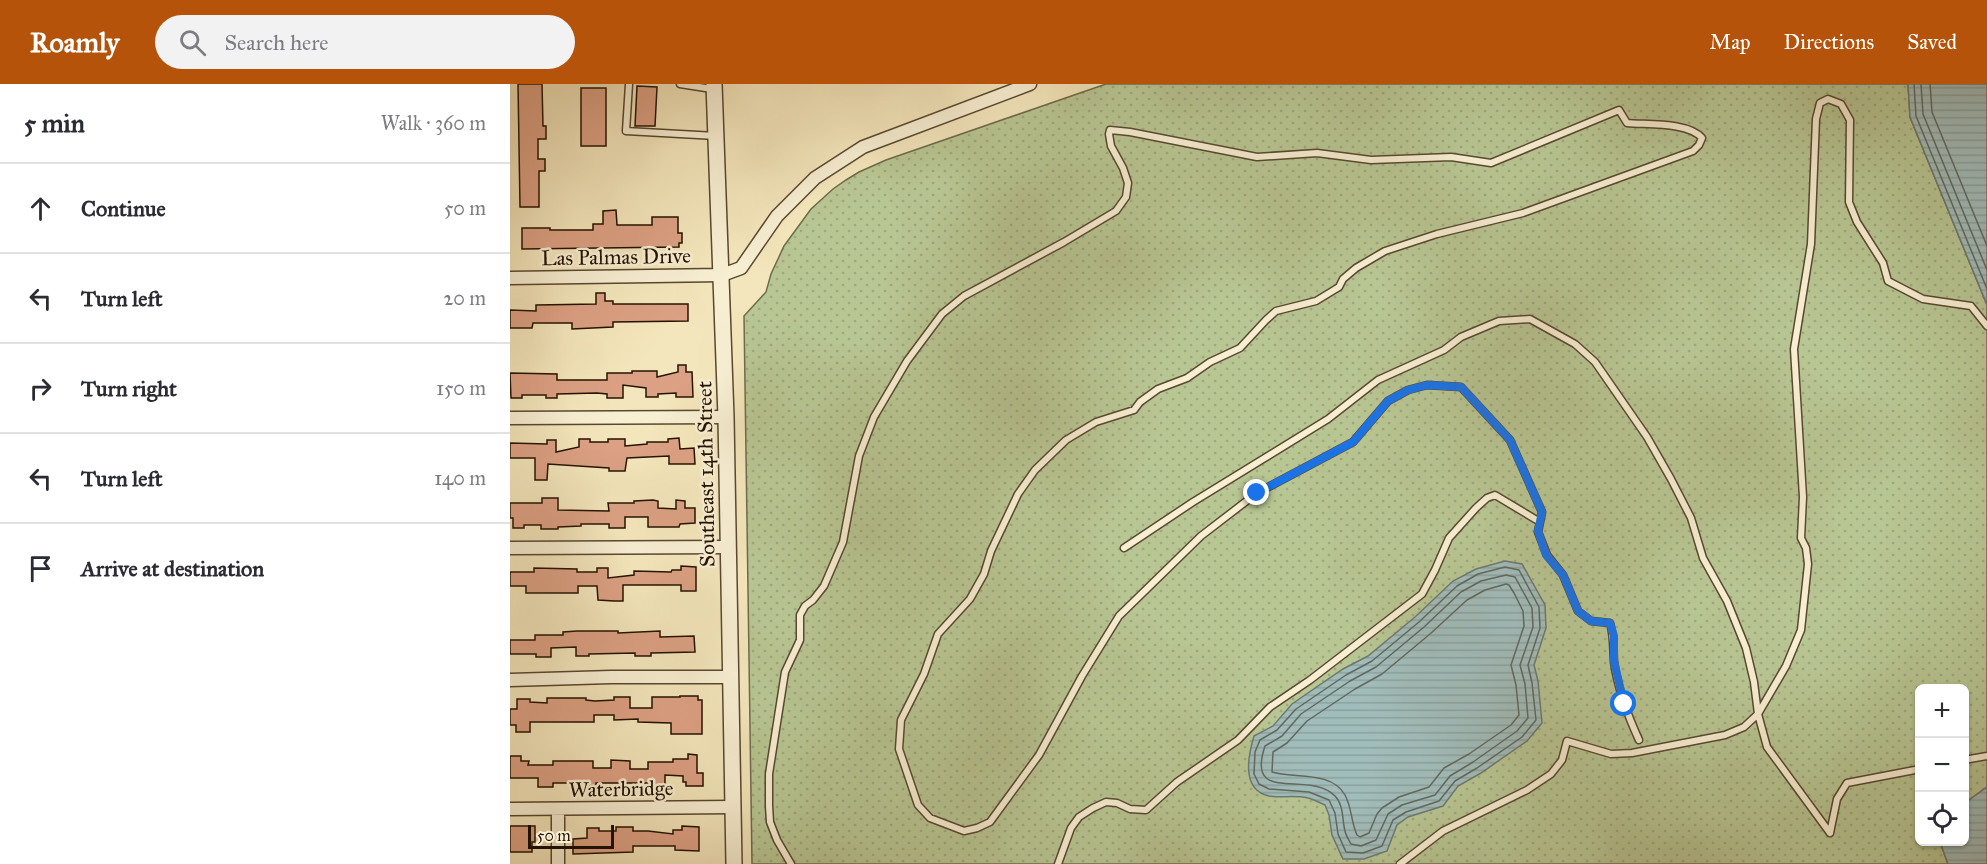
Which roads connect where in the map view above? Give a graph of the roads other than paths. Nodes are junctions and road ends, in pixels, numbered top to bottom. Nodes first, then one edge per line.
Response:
1 (628, 84) edge
2 (680, 84) edge
3 (1030, 84) edge
4 (714, 87) edge
5 (716, 136) junction
6 (722, 275) junction
7 (510, 278) edge
8 (1987, 326) edge
9 (726, 417) junction
10 (510, 418) edge
11 (1540, 522) junction
12 (729, 547) junction
13 (510, 548) edge
14 (1124, 548) dead end
15 (731, 677) junction
16 (510, 680) edge
17 (1758, 714) junction
18 (1639, 740) dead end
19 (1987, 756) edge
20 (1969, 759) edge
21 (1915, 770) edge
22 (733, 807) junction
23 (558, 809) junction
24 (510, 810) edge
25 (558, 864) edge
26 (734, 864) edge
27 (791, 864) edge
28 (1058, 864) edge
29 (1400, 864) edge

1 - 5 lane
2 - 4 lane
3 - 6 street
4 - 5 street, Southeast 14th Street
5 - 6 street, Southeast 14th Street
6 - 7 street, Las Palmas Drive
6 - 9 street, Southeast 14th Street
8 - 17 lane
9 - 10 street
9 - 12 street, Southeast 14th Street
11 - 18 lane
11 - 27 lane
11 - 28 lane
12 - 13 street
12 - 15 street, Southeast 14th Street
14 - 17 lane
15 - 16 street
15 - 22 street, Southeast 14th Street
17 - 21 lane
17 - 29 lane
19 - 20 lane
22 - 23 street, Waterbridge
22 - 26 street, Southeast 14th Street
23 - 24 street, Waterbridge
23 - 25 street

